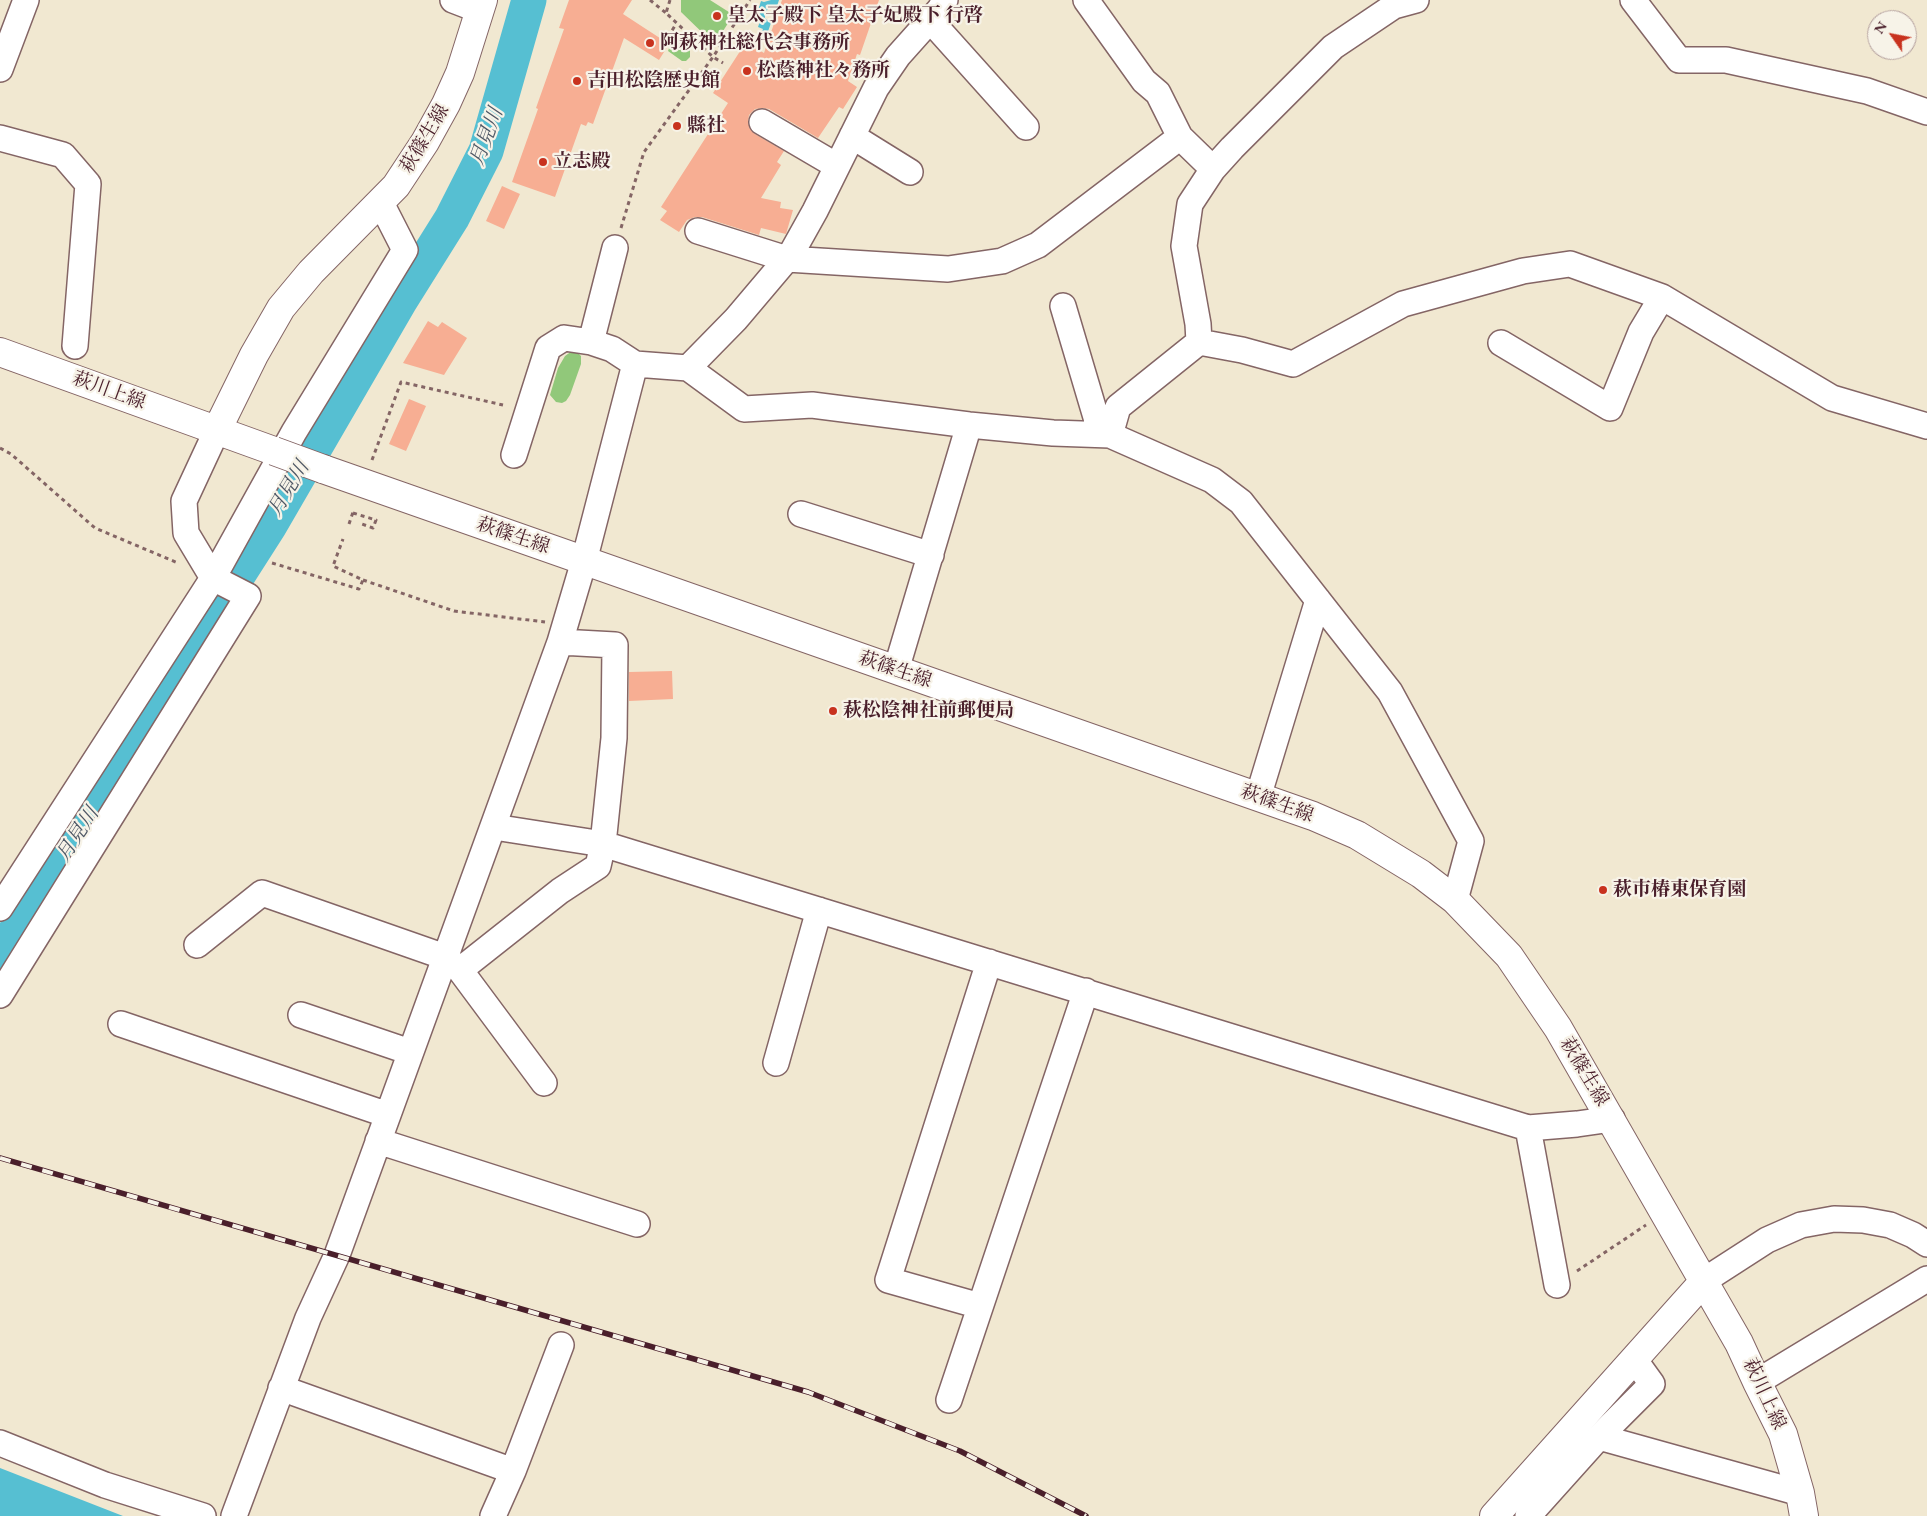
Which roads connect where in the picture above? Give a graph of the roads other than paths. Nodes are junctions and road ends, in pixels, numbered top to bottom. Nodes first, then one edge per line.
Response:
1 (26, 0) edge
2 (452, 0) edge
3 (946, 0) edge
4 (1086, 0) edge
5 (1416, 0) edge
6 (1632, 0) edge
7 (481, 5) edge
8 (930, 20) junction
9 (0, 69) edge
10 (1927, 112) edge
11 (762, 122) dead end
12 (1026, 127) dead end
13 (852, 136) junction
14 (1180, 137) junction
15 (0, 138) edge
16 (837, 166) junction
17 (910, 172) dead end
18 (1202, 176) junction
19 (380, 203) junction
20 (698, 231) dead end
21 (614, 248) road end
22 (787, 259) junction
23 (1662, 298) junction
24 (1063, 306) dead end
25 (591, 342) junction
26 (1199, 342) junction
27 (1501, 343) dead end
28 (75, 346) dead end
29 (0, 352) edge
30 (635, 364) junction
31 (688, 368) junction
32 (969, 424) junction
33 (1927, 426) edge
34 (217, 430) junction
35 (1105, 435) junction
36 (514, 454) dead end
37 (801, 514) dead end
38 (931, 555) junction
39 (584, 561) junction
40 (213, 578) junction
41 (1318, 600) junction
42 (563, 633) junction
43 (896, 670) junction
44 (1258, 797) junction
45 (494, 827) junction
46 (603, 844) junction
47 (1455, 900) junction
48 (0, 908) edge
49 (819, 910) junction
50 (197, 945) dead end
51 (989, 962) junction
52 (453, 963) junction
53 (1086, 991) junction
54 (0, 995) edge
55 (301, 1015) dead end
56 (121, 1024) dead end
57 (410, 1052) junction
58 (776, 1063) dead end
59 (544, 1083) dead end
60 (388, 1115) junction
61 (1612, 1119) junction
62 (1528, 1128) junction
63 (378, 1141) junction
64 (637, 1224) dead end
65 (1927, 1244) edge
66 (1927, 1279) edge
67 (1705, 1280) junction
68 (1557, 1285) road end
69 (980, 1306) junction
70 (561, 1345) dead end
71 (1757, 1382) junction
72 (281, 1388) junction
73 (949, 1400) dead end
74 (1589, 1429) junction
75 (0, 1443) edge
76 (513, 1471) junction
77 (1802, 1504) edge
78 (203, 1516) edge
79 (234, 1516) edge
80 (493, 1516) edge
81 (1494, 1516) edge
82 (1528, 1516) edge

1 - 9 street
2 - 7 street
3 - 8 street
4 - 14 street
5 - 18 street
6 - 10 street
7 - 19 main road, 萩篠生線
8 - 12 street
8 - 13 street
11 - 16 street
13 - 16 street
13 - 17 street
14 - 18 street
14 - 22 street
15 - 28 street
16 - 22 street
18 - 26 street
19 - 34 main road, 萩篠生線
19 - 40 street
20 - 22 street
21 - 25 street
22 - 31 street
23 - 26 street
23 - 27 street
23 - 33 street
24 - 35 street
25 - 30 street
25 - 36 street
26 - 35 street
29 - 34 main road, 萩川上線
30 - 31 street
30 - 39 street
31 - 32 street
32 - 35 street
32 - 38 street
34 - 39 main road, 萩篠生線, bridge
34 - 40 street
35 - 41 street
37 - 38 street
38 - 43 street
39 - 42 street
39 - 43 main road, 萩篠生線
40 - 48 street
40 - 54 street
41 - 44 street
41 - 47 street
42 - 45 street
42 - 46 street
43 - 44 main road, 萩篠生線
44 - 47 main road, 萩篠生線
45 - 46 street
45 - 52 street
46 - 49 street
46 - 52 street
47 - 61 main road, 萩篠生線
49 - 51 street
49 - 58 street
50 - 52 street
51 - 53 street
51 - 69 street
52 - 57 street
52 - 59 street
53 - 62 street
53 - 69 street
55 - 57 street
56 - 60 street
57 - 60 street
60 - 63 street
61 - 62 street
61 - 67 main road, 萩篠生線
62 - 68 street
63 - 64 street
63 - 72 street
65 - 67 street
66 - 71 street
67 - 71 main road, 萩川上線
67 - 74 main road
69 - 73 street
70 - 76 street
71 - 77 main road, 萩川上線
72 - 76 street
72 - 79 street
74 - 77 street
74 - 81 main road
74 - 82 street
75 - 78 street
76 - 80 street

